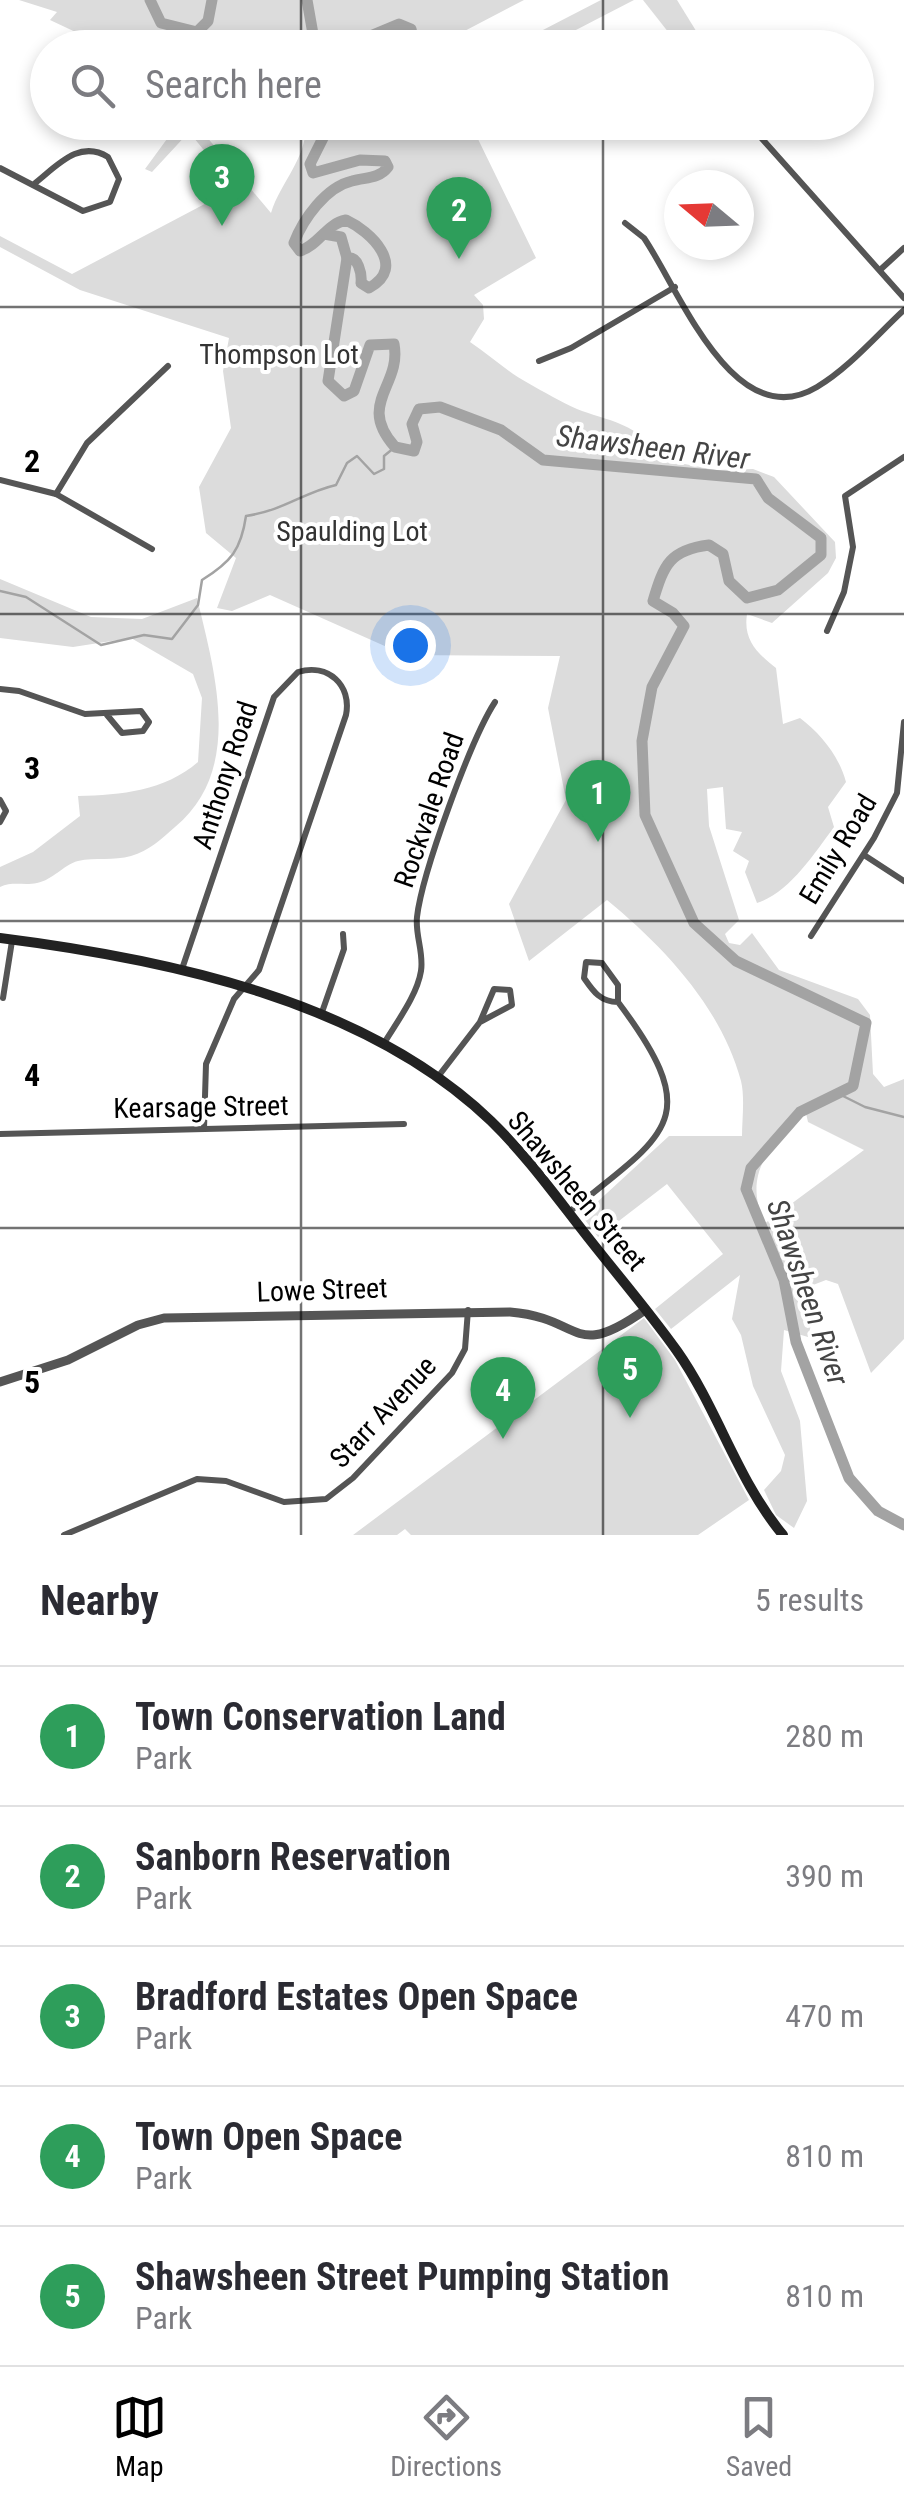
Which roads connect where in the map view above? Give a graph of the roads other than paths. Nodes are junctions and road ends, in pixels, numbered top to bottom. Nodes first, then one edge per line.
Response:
1 (762, 140) edge
2 (0, 168) edge
3 (34, 184) junction
4 (625, 224) dead end
5 (904, 248) edge
6 (880, 270) junction
7 (675, 287) junction
8 (904, 298) edge
9 (904, 310) edge
10 (538, 361) dead end
11 (168, 366) dead end
12 (904, 456) edge
13 (0, 480) edge
14 (56, 494) junction
15 (152, 549) dead end
16 (828, 631) dead end
17 (0, 689) edge
18 (495, 702) dead end
19 (107, 715) junction
20 (904, 722) edge
21 (0, 800) edge
22 (0, 822) edge
23 (864, 855) junction
24 (904, 881) edge
25 (343, 934) dead end
26 (811, 936) dead end
27 (6, 939) edge
28 (182, 969) junction
29 (246, 988) junction
30 (3, 998) dead end
31 (618, 1002) junction
32 (321, 1016) junction
33 (480, 1022) junction
34 (382, 1046) junction
35 (436, 1079) junction
36 (404, 1124) dead end
37 (204, 1129) junction
38 (0, 1134) edge
39 (568, 1212) junction
40 (468, 1310) junction
41 (646, 1310) junction
42 (0, 1382) edge
43 (64, 1535) edge
44 (782, 1535) edge

1 - 6 street
2 - 3 street
3 - 3 street
4 - 7 street
5 - 6 street
6 - 8 street
7 - 9 street
7 - 10 street
11 - 14 street
12 - 16 street
13 - 14 street
14 - 15 street
17 - 19 street
18 - 34 street, Rockvale Road
19 - 19 street
20 - 23 street, Emily Road
21 - 22 street
23 - 24 street
23 - 26 street, Emily Road
25 - 32 street
27 - 28 main road, Shawsheen Street
27 - 30 street
28 - 29 main road, Shawsheen Street
28 - 29 street, Anthony Road
29 - 32 main road, Shawsheen Street
29 - 37 street
31 - 31 street
31 - 39 street
32 - 34 main road, Shawsheen Street
33 - 33 street
33 - 35 street
34 - 35 main road, Shawsheen Street
35 - 39 main road, Shawsheen Street
36 - 37 street, Kearsage Street
37 - 38 street, Kearsage Street
39 - 41 main road, Shawsheen Street
40 - 41 street, Lowe Street
40 - 42 street, Lowe Street
40 - 43 street, Starr Avenue
41 - 44 main road, Shawsheen Street

